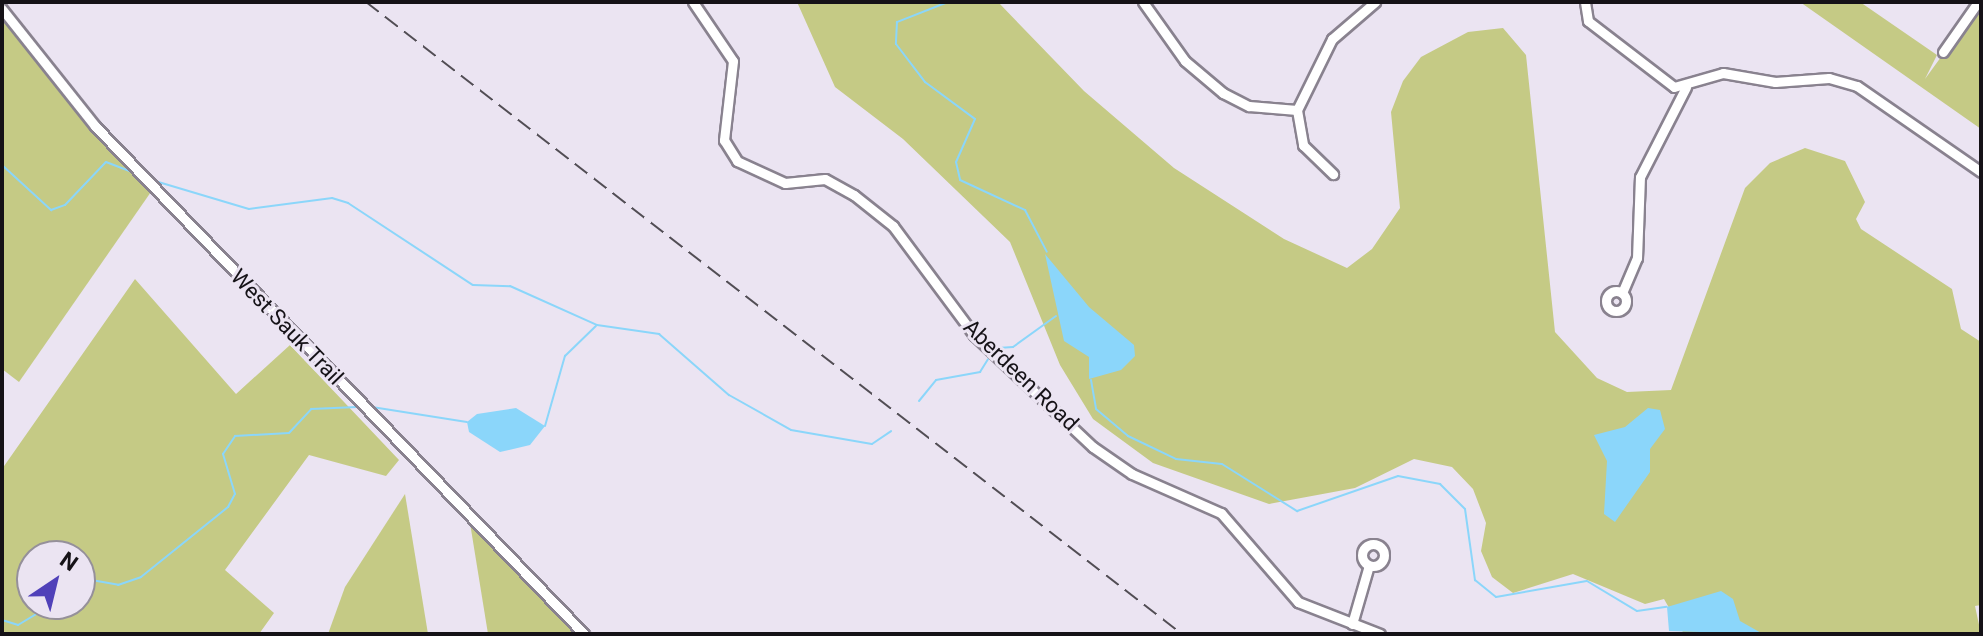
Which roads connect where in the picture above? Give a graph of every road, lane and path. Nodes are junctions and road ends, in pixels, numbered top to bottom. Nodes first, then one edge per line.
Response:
1 (693, 2) edge
2 (1143, 2) edge
3 (1375, 2) edge
4 (1585, 2) edge
5 (1978, 2) edge
6 (2, 9) edge
7 (1943, 52) dead end
8 (1686, 87) junction
9 (1297, 110) junction
10 (1981, 172) edge
11 (1333, 174) dead end
12 (1622, 293) dead end
13 (1369, 565) dead end
14 (1352, 624) junction
15 (584, 634) edge
16 (1380, 634) edge

1 - 14 street, Aberdeen Road
2 - 9 street
3 - 9 street
4 - 8 street
5 - 7 street
6 - 15 street, West Sauk Trail
8 - 10 street
8 - 12 street
9 - 11 street
13 - 14 street
14 - 16 street, Aberdeen Road

